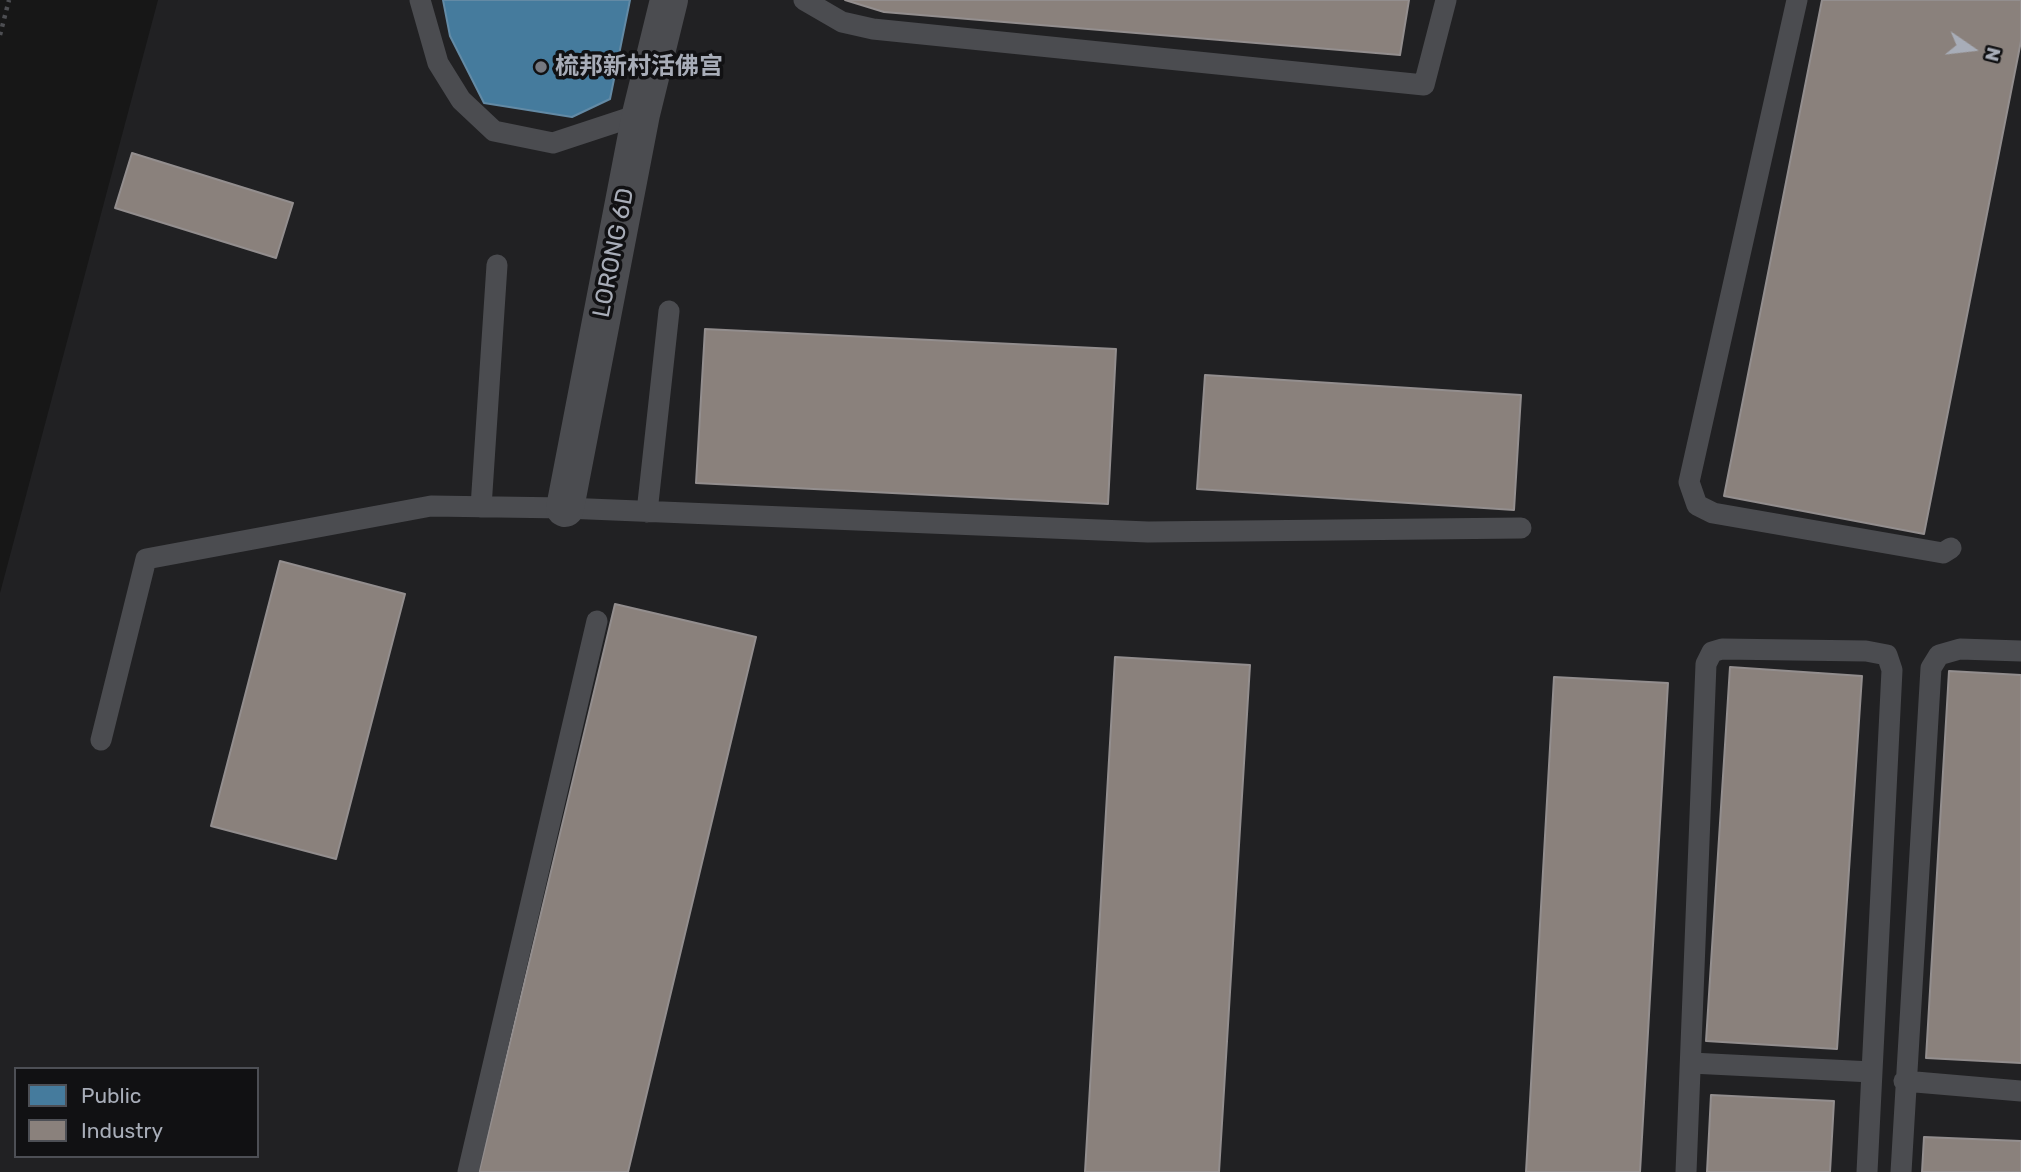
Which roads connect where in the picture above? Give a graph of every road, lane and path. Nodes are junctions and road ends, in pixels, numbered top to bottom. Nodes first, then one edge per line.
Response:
1 (9, 0) edge
2 (420, 0) edge
3 (669, 0) edge
4 (804, 0) edge
5 (1446, 0) edge
6 (1797, 0) edge
7 (0, 35) edge
8 (641, 114) junction
9 (498, 265) dead end
10 (669, 311) dead end
11 (481, 507) junction
12 (565, 508) junction
13 (647, 512) junction
14 (1521, 528) dead end
15 (1951, 548) dead end
16 (597, 621) dead end
17 (2021, 651) edge
18 (101, 740) dead end
19 (1691, 1063) junction
20 (1872, 1072) junction
21 (1904, 1081) junction
22 (2021, 1091) edge
23 (468, 1172) edge
24 (1686, 1172) edge
25 (1867, 1172) edge
26 (1901, 1172) edge

1 - 7 path
2 - 8 lane
3 - 8 street, LORONG 6D
4 - 5 lane
6 - 15 lane
8 - 12 street, LORONG 6D
9 - 11 lane
10 - 13 lane
11 - 12 lane
11 - 18 lane
12 - 13 lane
13 - 14 lane
16 - 23 lane
17 - 21 lane
19 - 20 lane
19 - 20 lane
19 - 24 lane
20 - 25 lane
21 - 22 lane
21 - 26 lane

